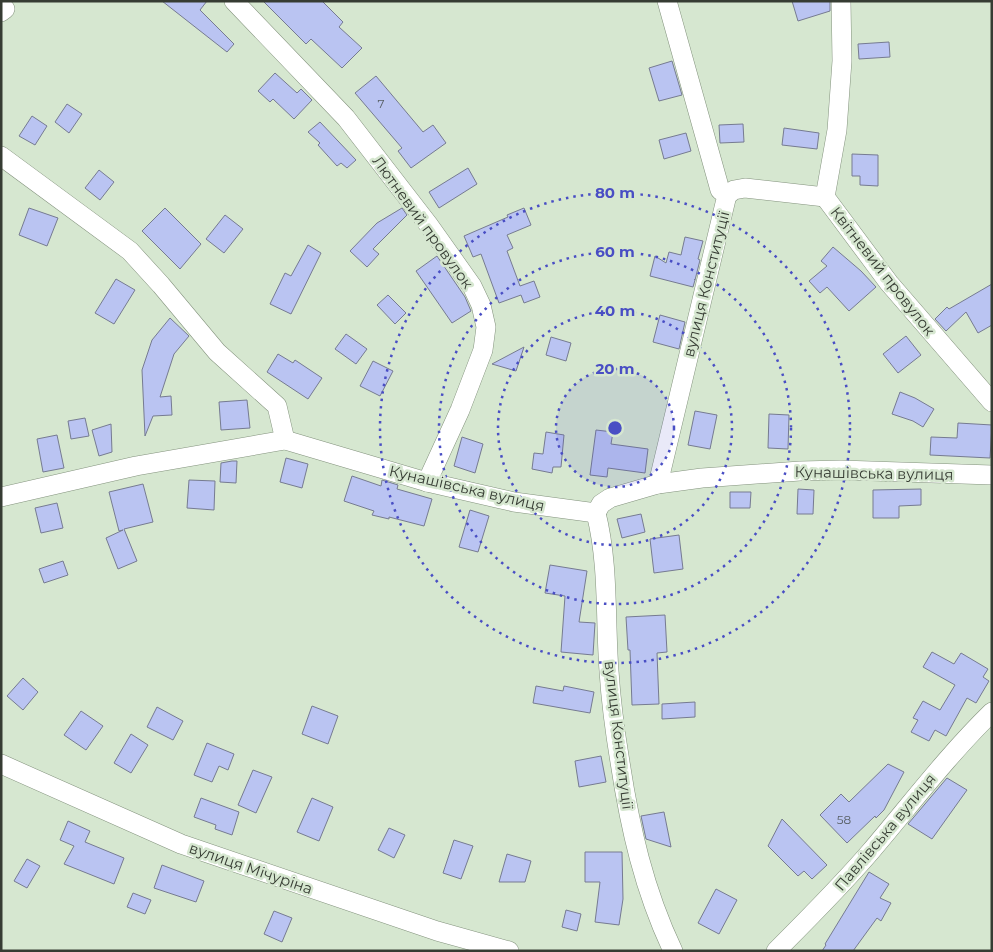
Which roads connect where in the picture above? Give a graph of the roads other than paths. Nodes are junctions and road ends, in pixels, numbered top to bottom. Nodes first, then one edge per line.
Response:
1 (234, 1) edge
2 (667, 1) edge
3 (842, 1) edge
4 (1, 156) edge
5 (728, 195) junction
6 (825, 197) junction
7 (992, 402) edge
8 (285, 440) junction
9 (992, 475) edge
10 (427, 482) junction
11 (658, 484) junction
12 (1, 497) edge
13 (596, 513) junction
14 (992, 712) edge
15 (1, 764) edge
16 (509, 951) edge
17 (673, 951) edge
18 (776, 951) edge

1 - 10 street, Лютневий провулок
2 - 5 street, вулиця Конституції
3 - 6 street, Квітневий провулок
4 - 8 street
5 - 6 street
5 - 11 street, вулиця Конституції
6 - 7 street, Квітневий провулок
8 - 10 street, Кунашівська вулиця
8 - 12 street, Кунашівська вулиця
9 - 11 street, Кунашівська вулиця
10 - 13 street, Кунашівська вулиця
11 - 13 street, Кунашівська вулиця
13 - 17 street, вулиця Конституції
14 - 18 street, Павлівська вулиця
15 - 16 street, вулиця Мічуріна

